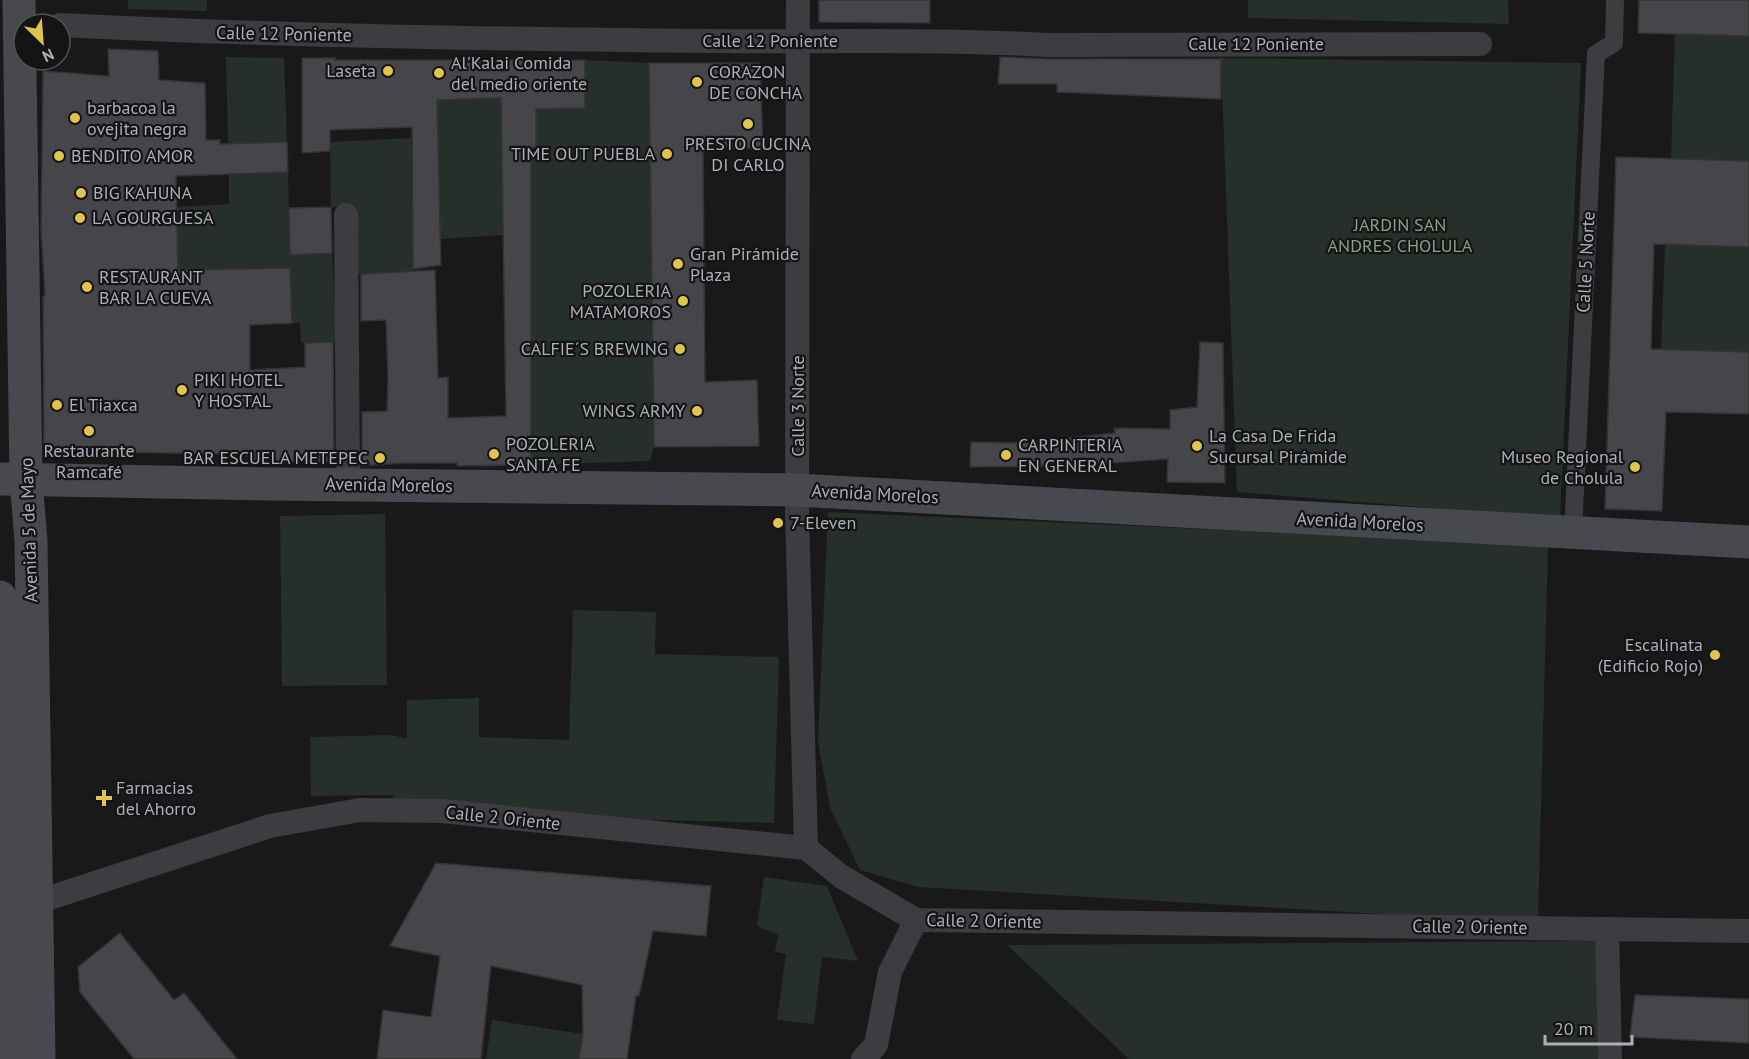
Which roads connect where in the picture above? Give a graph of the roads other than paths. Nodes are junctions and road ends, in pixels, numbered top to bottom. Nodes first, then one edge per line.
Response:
1 (798, 0) edge
2 (1615, 0) edge
3 (72, 26) edge
4 (798, 41) junction
5 (1480, 44) dead end
6 (17, 72) edge
7 (346, 214) dead end
8 (13, 479) edge
9 (348, 484) junction
10 (797, 490) junction
11 (1573, 533) junction
12 (1749, 542) edge
13 (0, 597) edge
14 (806, 848) junction
15 (37, 902) junction
16 (2, 904) edge
17 (916, 920) junction
18 (1606, 929) junction
19 (1749, 931) edge
20 (7, 1059) edge
21 (39, 1059) edge
22 (863, 1059) edge
23 (1610, 1059) edge

1 - 4 street, Calle 3 Norte
2 - 11 street, Calle 5 Norte
3 - 4 street, Calle 12 Poniente
4 - 5 street, Calle 12 Poniente
4 - 10 street, Calle 3 Norte
6 - 8 main road, Avenida 5 de Mayo
7 - 9 street
8 - 9 main road, Avenida Morelos
8 - 15 main road, Avenida 5 de Mayo
9 - 10 main road, Avenida Morelos
10 - 11 main road, Avenida Morelos
10 - 14 street, Calle 3 Norte
11 - 12 main road, Avenida Morelos
13 - 16 main road, Avenida 5 de Mayo
14 - 15 street, Calle 2 Oriente
14 - 17 street, Calle 2 Oriente
15 - 16 street, Calle 2 Oriente
15 - 21 main road, Avenida 5 de Mayo
16 - 20 main road, Avenida 5 de Mayo
17 - 18 street, Calle 2 Oriente
17 - 22 street
18 - 19 street, Calle 2 Oriente
18 - 23 street

